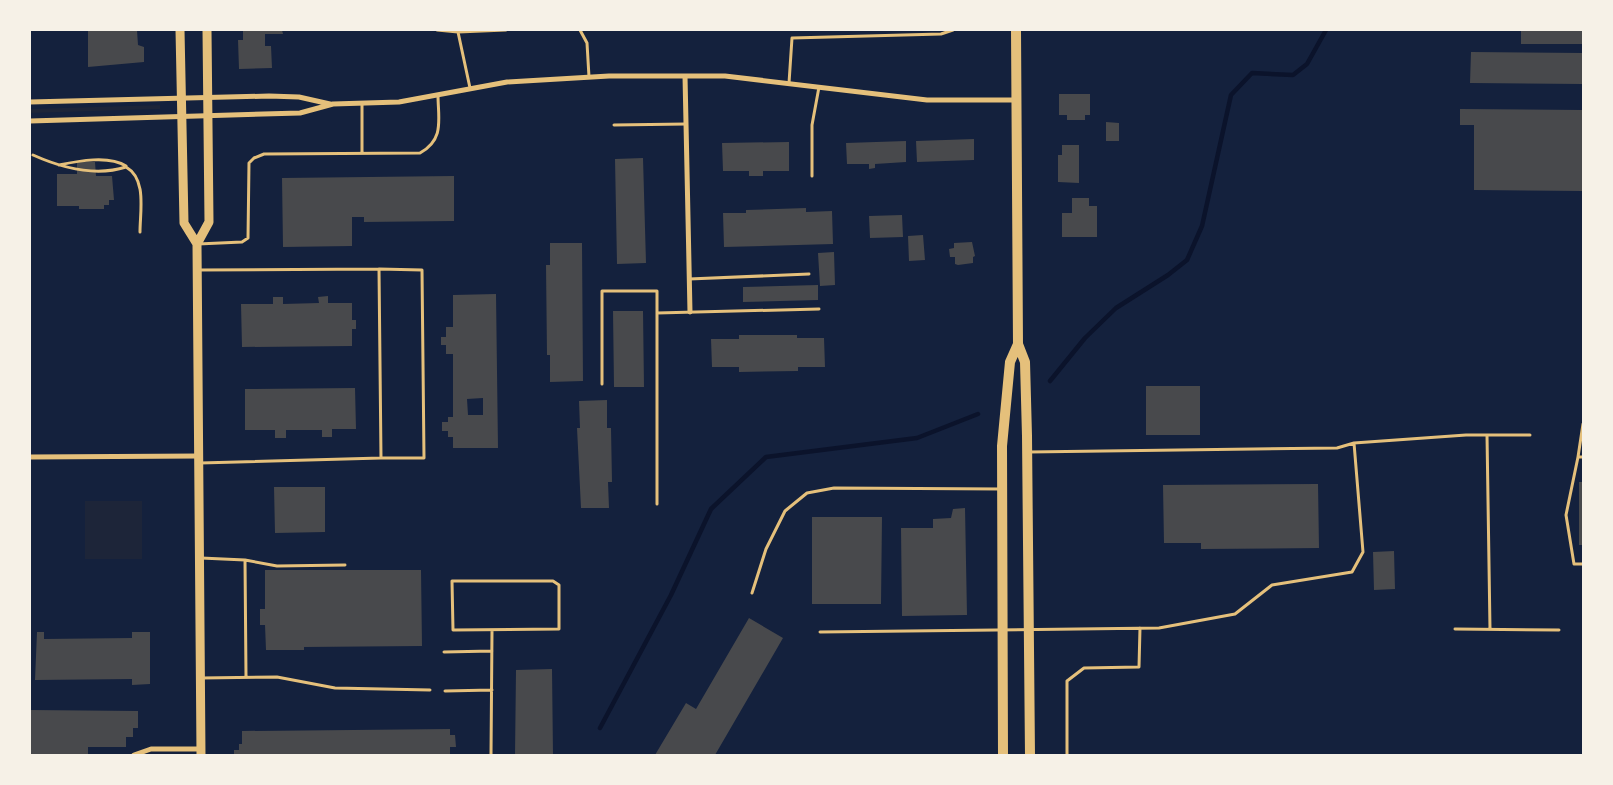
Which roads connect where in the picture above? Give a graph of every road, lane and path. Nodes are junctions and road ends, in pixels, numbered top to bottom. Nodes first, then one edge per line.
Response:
1 (180, 30) edge
2 (207, 30) edge
3 (437, 30) edge
4 (506, 30) edge
5 (580, 30) edge
6 (953, 30) edge
7 (1016, 30) edge
8 (458, 32) junction
9 (685, 76) junction
10 (589, 77) junction
11 (788, 83) junction
12 (819, 86) junction
13 (470, 88) junction
14 (438, 95) junction
15 (180, 97) junction
16 (208, 97) junction
17 (1017, 100) junction
18 (30, 102) edge
19 (333, 104) junction
20 (362, 104) junction
21 (180, 117) junction
22 (208, 117) junction
23 (30, 121) edge
24 (686, 124) junction
25 (614, 125) dead end
26 (362, 153) junction
27 (33, 155) dead end
28 (57, 166) junction
29 (126, 167) junction
30 (812, 176) dead end
31 (140, 232) dead end
32 (197, 244) junction
33 (379, 269) junction
34 (197, 270) junction
35 (809, 274) dead end
36 (689, 279) junction
37 (819, 308) dead end
38 (690, 312) junction
39 (657, 313) junction
40 (1018, 344) junction
41 (602, 384) dead end
42 (1583, 424) edge
43 (1487, 435) junction
44 (1530, 435) dead end
45 (1354, 443) junction
46 (1028, 452) junction
47 (30, 457) edge
48 (1578, 457) junction
49 (1583, 457) edge
50 (380, 458) junction
51 (199, 459) junction
52 (1002, 489) junction
53 (657, 504) dead end
54 (199, 558) junction
55 (245, 560) junction
56 (1583, 564) edge
57 (345, 565) dead end
58 (752, 593) dead end
59 (1028, 628) junction
60 (1140, 628) junction
61 (1002, 630) junction
62 (1455, 630) dead end
63 (1490, 630) junction
64 (1559, 630) dead end
65 (492, 631) junction
66 (820, 632) dead end
67 (492, 651) junction
68 (444, 652) dead end
69 (246, 676) junction
70 (200, 678) junction
71 (430, 690) dead end
72 (492, 690) junction
73 (445, 691) dead end
74 (201, 752) edge
75 (134, 755) edge
76 (491, 755) edge
77 (1003, 755) edge
78 (1030, 755) edge
79 (1067, 755) edge

1 - 15 street
2 - 16 street
3 - 8 lane
4 - 8 lane
5 - 10 lane
6 - 11 lane
7 - 17 main road
8 - 13 lane
9 - 10 street
9 - 11 street
9 - 24 street
10 - 13 street
11 - 12 street
12 - 17 street
12 - 30 lane
13 - 14 street
14 - 20 street
14 - 26 lane
15 - 16 street
15 - 18 street
15 - 21 street
16 - 19 street
16 - 22 street
17 - 40 main road
19 - 20 street
19 - 22 street
20 - 26 lane
21 - 22 street
21 - 23 street
21 - 32 street
22 - 32 street
24 - 25 lane
24 - 36 street
26 - 32 lane
27 - 28 lane
28 - 29 lane
28 - 29 lane
29 - 31 lane
32 - 34 street
33 - 34 lane
33 - 50 lane
33 - 50 lane
34 - 51 street
35 - 36 lane
36 - 38 street
37 - 38 lane
38 - 39 lane
39 - 41 lane
39 - 53 lane
40 - 46 main road
40 - 52 main road
42 - 48 lane
43 - 44 lane
43 - 45 lane
43 - 63 lane
45 - 46 lane
45 - 60 lane
46 - 59 main road
47 - 51 street
48 - 49 lane
48 - 56 lane
50 - 51 lane
51 - 54 street
52 - 58 lane
52 - 61 main road
54 - 55 lane
54 - 70 street
55 - 57 lane
55 - 69 lane
59 - 60 lane
59 - 61 lane
59 - 78 main road
60 - 79 lane
61 - 66 lane
61 - 77 main road
62 - 63 lane
63 - 64 lane
65 - 65 lane
65 - 67 lane
67 - 68 lane
67 - 72 lane
69 - 70 lane
69 - 71 lane
70 - 74 street
72 - 73 lane
72 - 76 lane
74 - 75 street

